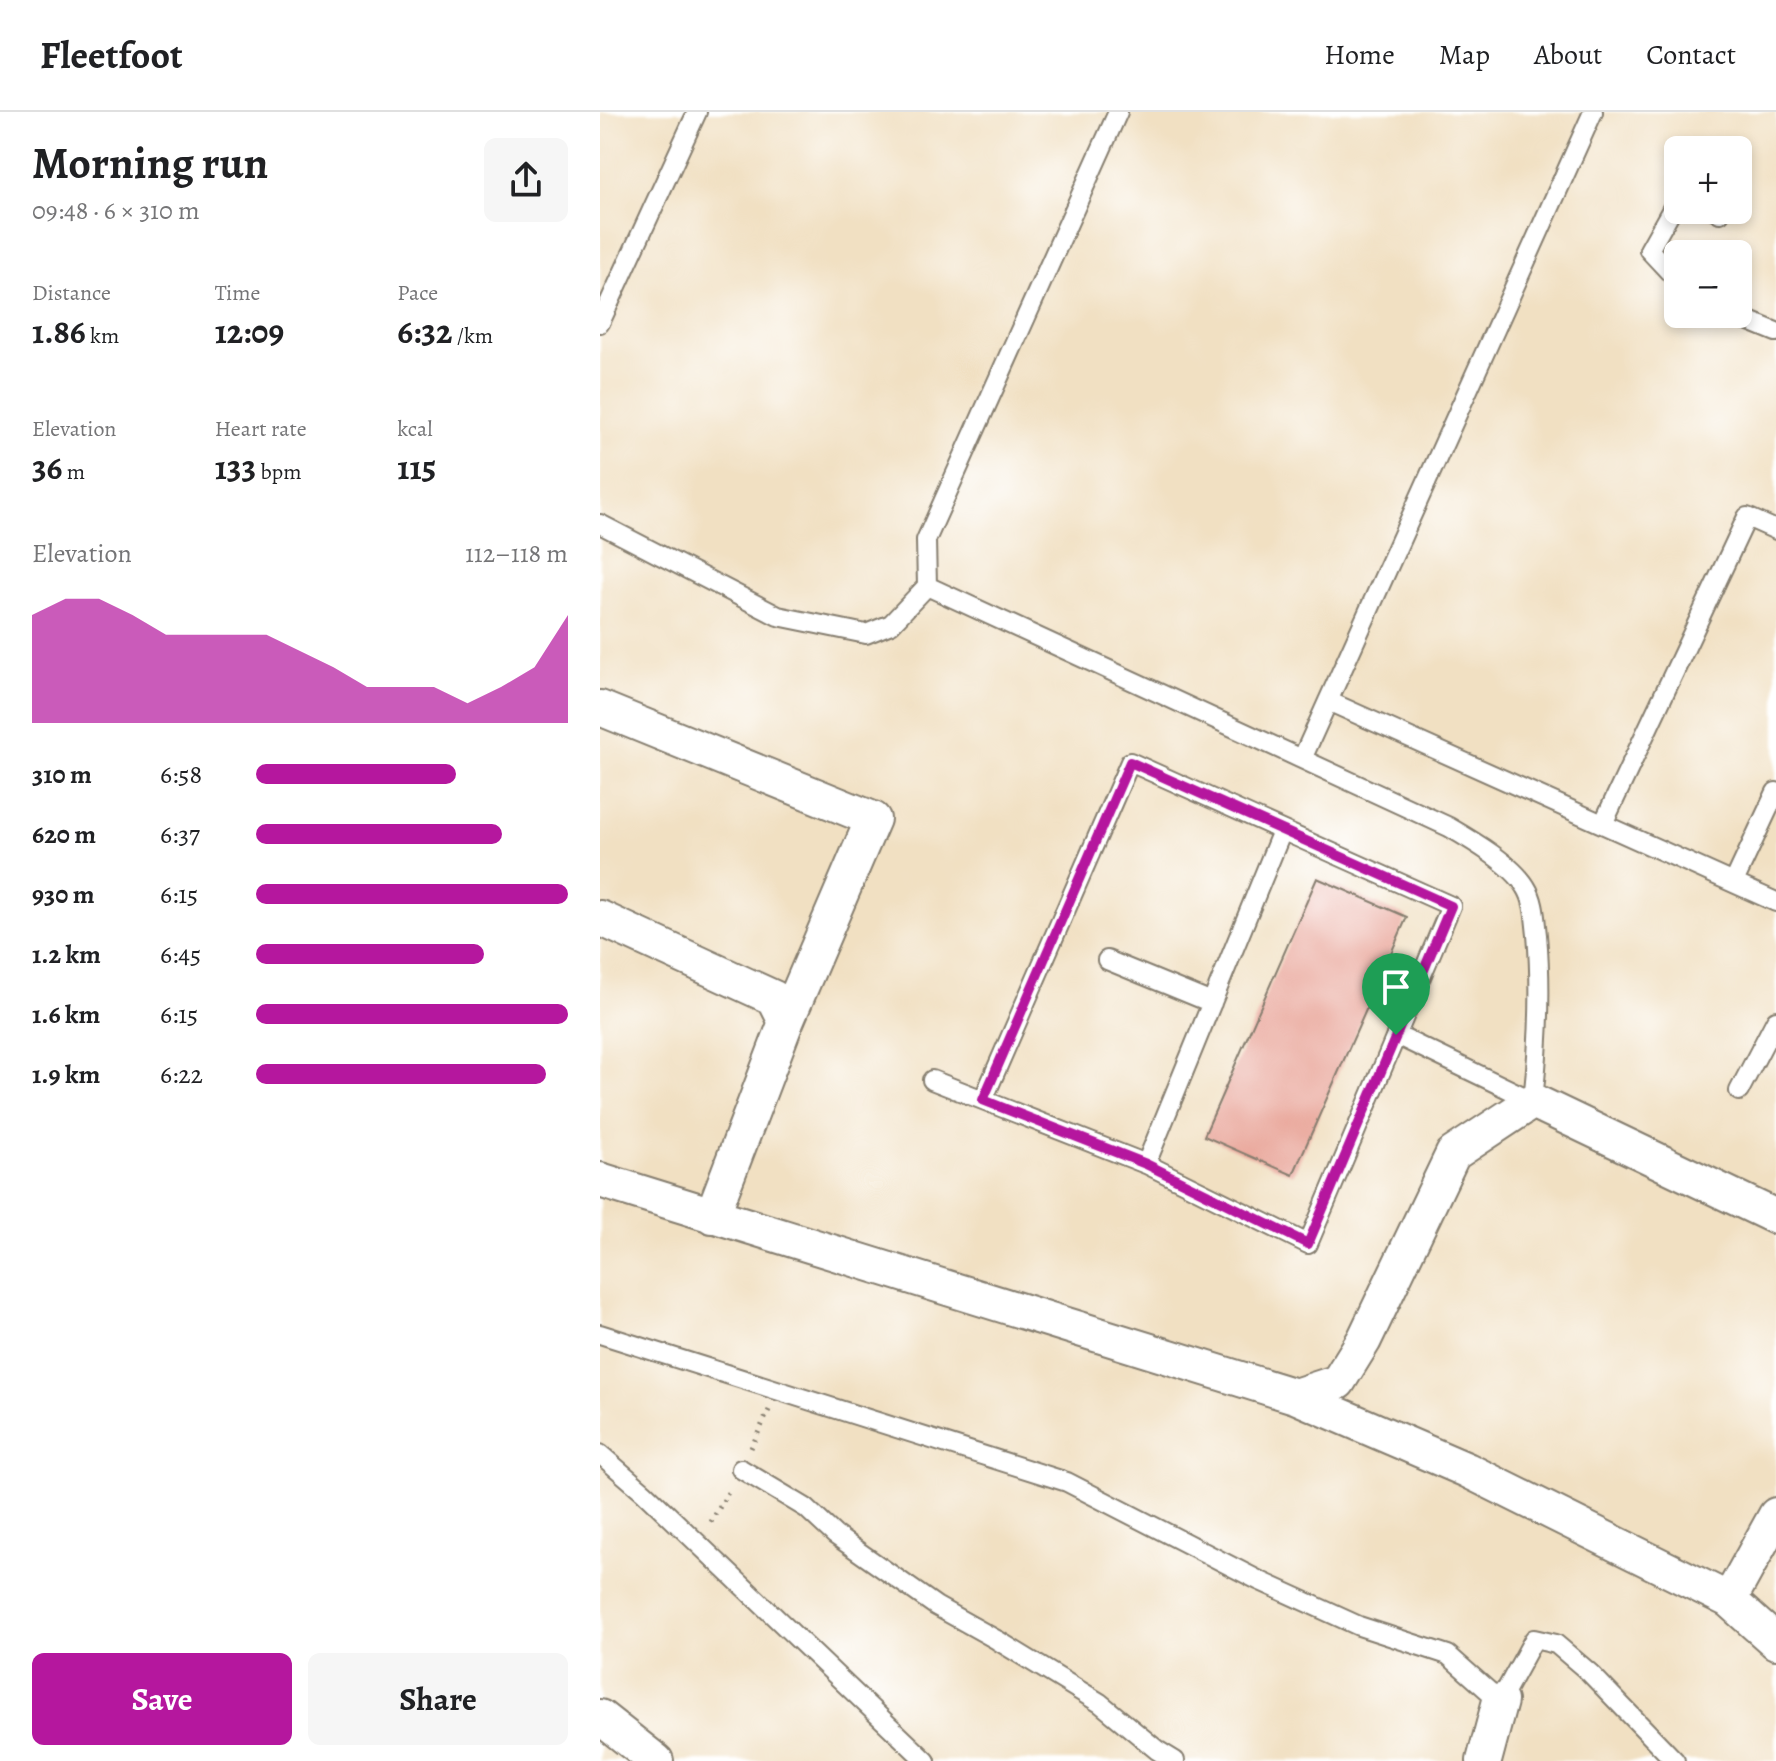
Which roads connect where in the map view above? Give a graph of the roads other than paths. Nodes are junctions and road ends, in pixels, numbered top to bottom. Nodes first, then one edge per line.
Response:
1 (697, 112) edge
2 (1118, 112) edge
3 (1593, 112) edge
4 (1664, 223) edge
5 (1664, 266) edge
6 (1752, 322) edge
7 (600, 323) edge
8 (1776, 332) edge
9 (600, 524) edge
10 (1776, 530) edge
11 (927, 586) junction
12 (1328, 701) junction
13 (600, 708) edge
14 (1302, 759) junction
15 (1776, 792) edge
16 (1603, 824) junction
17 (1282, 831) junction
18 (1734, 882) junction
19 (1776, 902) edge
20 (600, 918) edge
21 (1107, 960) dead end
22 (1212, 1003) junction
23 (1776, 1020) edge
24 (786, 1022) junction
25 (1396, 1035) junction
26 (932, 1080) dead end
27 (1739, 1091) dead end
28 (983, 1100) junction
29 (1533, 1101) junction
30 (1146, 1164) junction
31 (600, 1180) edge
32 (712, 1216) junction
33 (1776, 1217) edge
34 (600, 1334) edge
35 (1295, 1396) junction
36 (600, 1454) edge
37 (741, 1469) road end
38 (1776, 1515) edge
39 (1729, 1600) junction
40 (1776, 1642) edge
41 (1500, 1701) junction
42 (600, 1717) edge
43 (656, 1761) edge
44 (926, 1761) edge
45 (1175, 1761) edge
46 (1484, 1761) edge
47 (1675, 1761) edge

1 - 7 lane
2 - 11 lane
3 - 12 lane
4 - 5 lane
6 - 8 lane
9 - 11 lane
10 - 16 lane
11 - 14 lane
12 - 14 lane
12 - 16 lane
13 - 24 street
14 - 29 lane
15 - 18 lane
16 - 18 lane
17 - 22 lane
17 - 25 lane
17 - 28 lane
18 - 19 lane
20 - 24 street
21 - 22 lane
22 - 30 lane
23 - 27 lane
24 - 32 street
25 - 29 lane
25 - 30 lane
26 - 28 lane
28 - 30 lane
29 - 33 street
29 - 35 street
31 - 32 street
32 - 35 street
34 - 41 lane
35 - 39 street
36 - 44 lane
37 - 45 lane
38 - 39 street
39 - 40 street
41 - 46 street
41 - 47 lane
42 - 43 street

